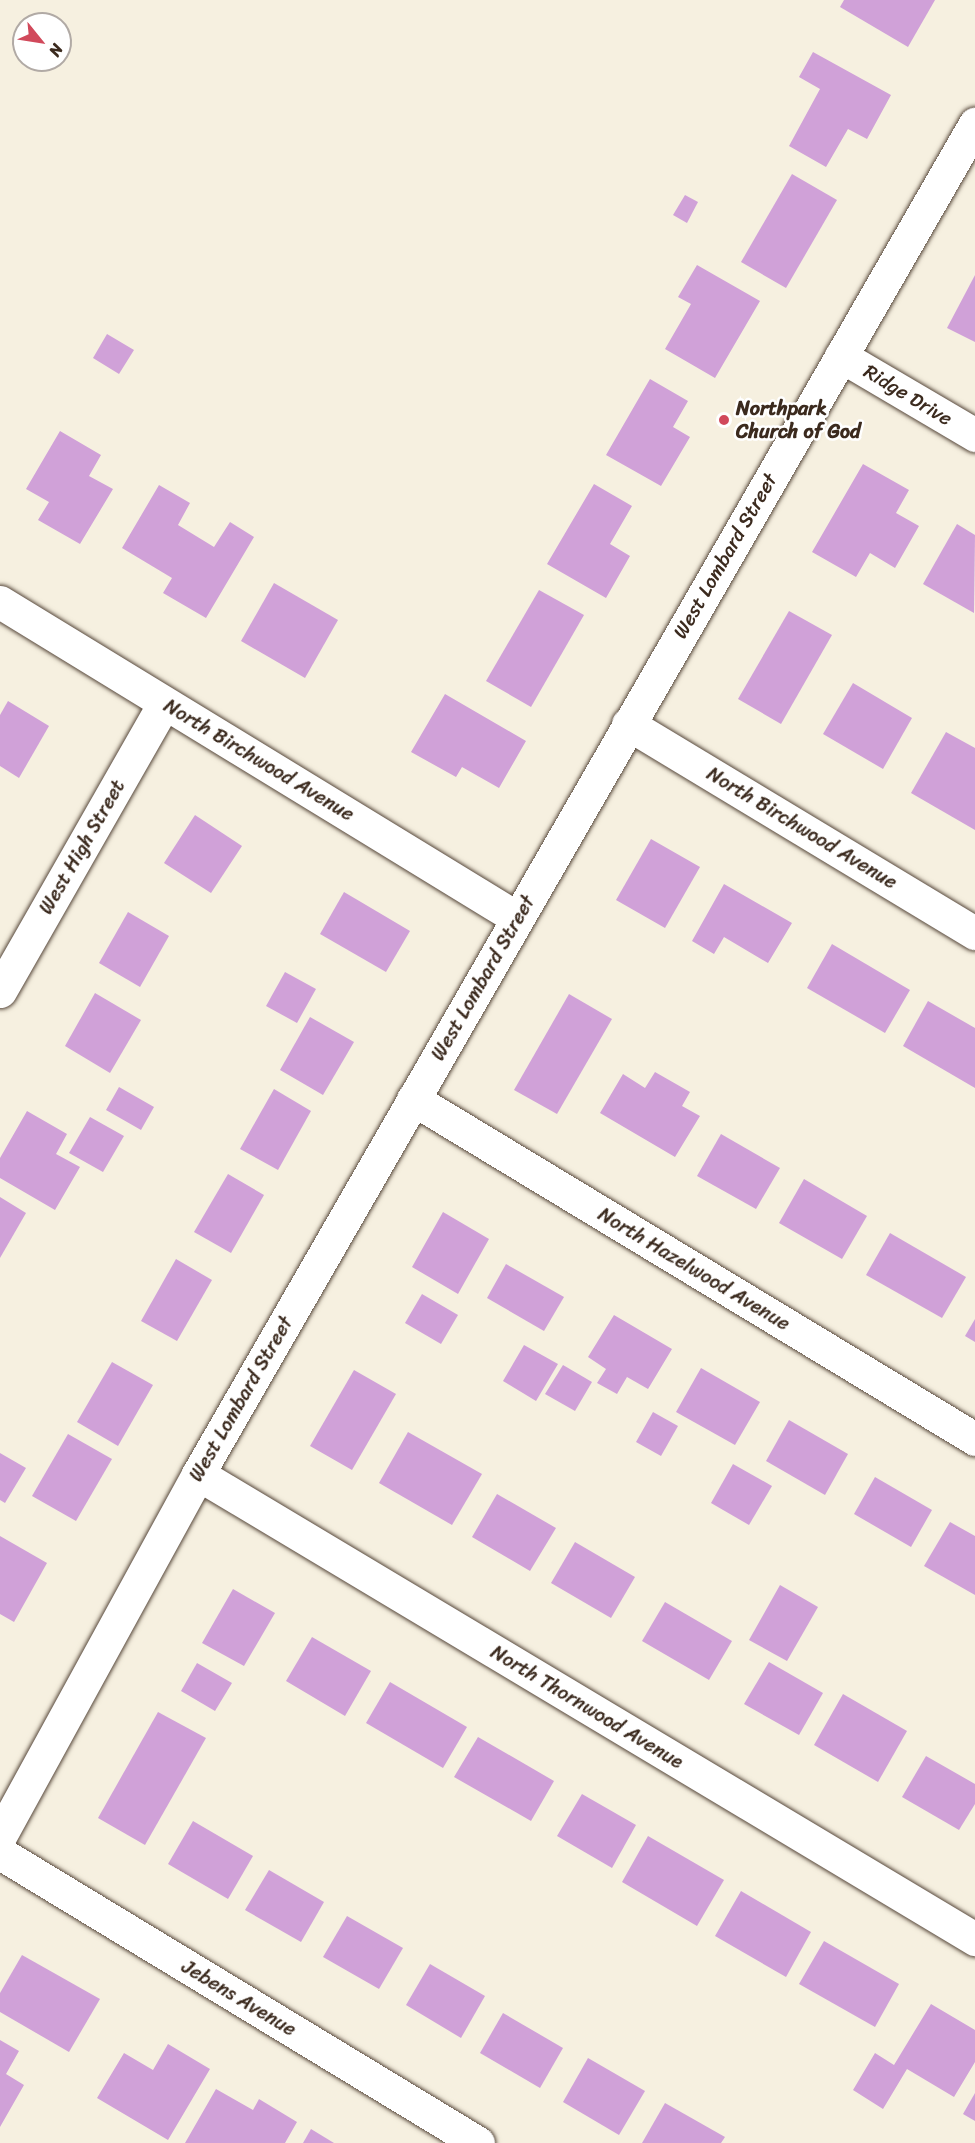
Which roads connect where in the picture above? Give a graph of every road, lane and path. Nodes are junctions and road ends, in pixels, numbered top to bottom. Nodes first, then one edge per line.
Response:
1 (975, 124) edge
2 (841, 356) junction
3 (975, 435) edge
4 (0, 602) edge
5 (164, 703) junction
6 (628, 724) junction
7 (517, 918) junction
8 (975, 933) edge
9 (0, 991) edge
10 (413, 1099) junction
11 (975, 1439) edge
12 (198, 1474) junction
13 (0, 1836) edge
14 (0, 1854) edge
15 (975, 1939) edge
16 (478, 2143) edge

1 - 2 street, West Lombard Street
2 - 3 street, Ridge Drive
2 - 6 street, West Lombard Street
4 - 5 street, North Birchwood Avenue
5 - 7 street, North Birchwood Avenue
5 - 9 street, West High Street
6 - 7 street, West Lombard Street
6 - 8 street, North Birchwood Avenue
7 - 10 street, West Lombard Street
10 - 11 street, North Hazelwood Avenue
10 - 12 street, West Lombard Street
12 - 13 street, West Lombard Street
12 - 15 street, North Thornwood Avenue
14 - 16 street, Jebens Avenue

